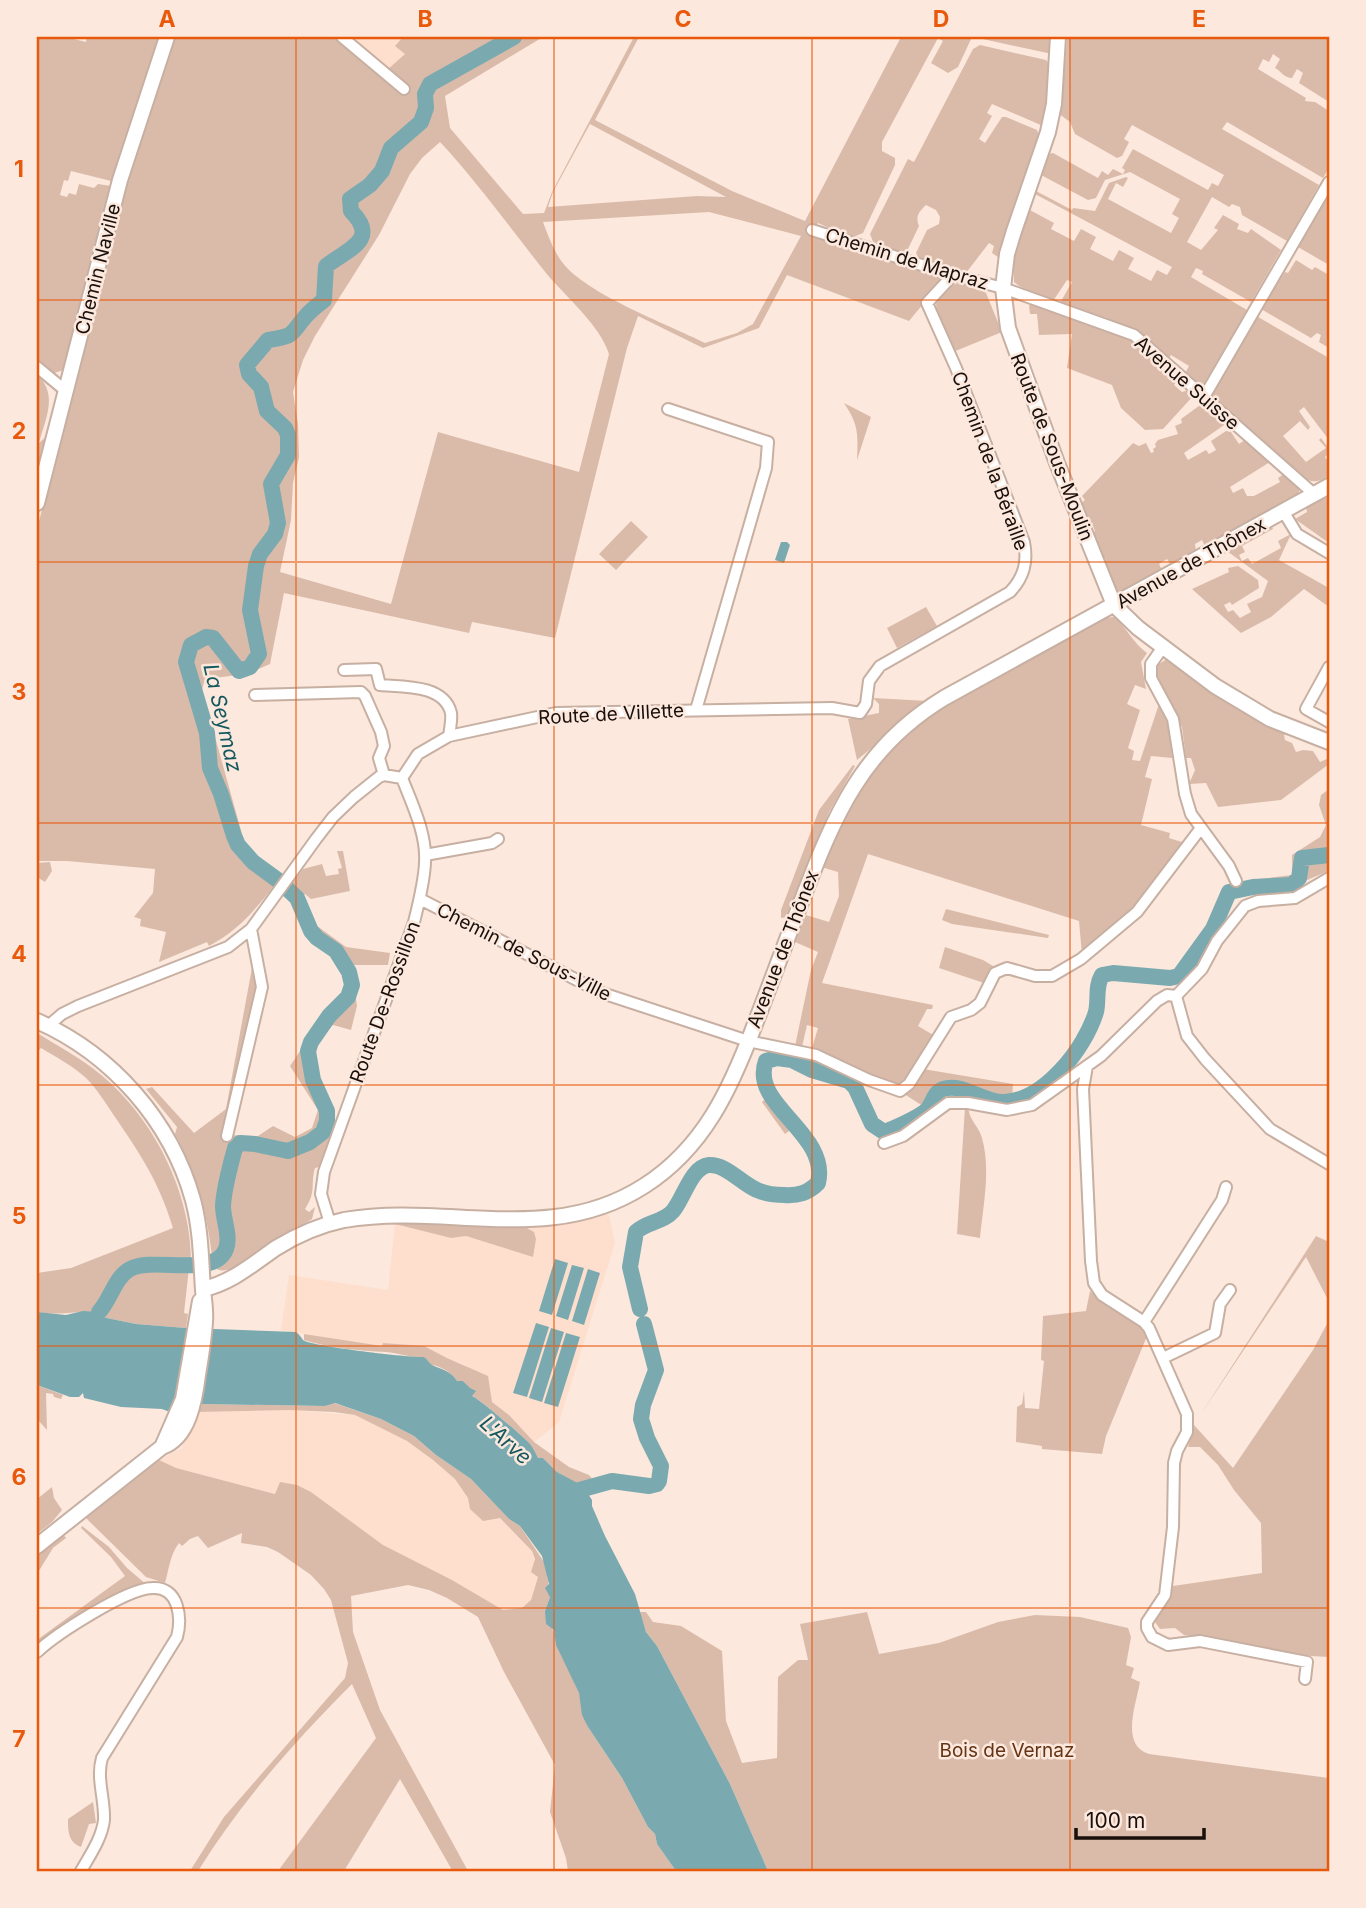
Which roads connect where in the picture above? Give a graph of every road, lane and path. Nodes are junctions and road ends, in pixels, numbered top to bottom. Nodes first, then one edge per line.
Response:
1 (167, 37) edge
2 (342, 37) edge
3 (1058, 37) edge
4 (404, 89) dead end
5 (1329, 182) edge
6 (812, 230) dead end
7 (953, 275) junction
8 (1003, 288) junction
9 (37, 367) edge
10 (66, 391) junction
11 (1203, 397) junction
12 (668, 409) dead end
13 (1329, 486) edge
14 (1314, 495) junction
15 (37, 503) edge
16 (1283, 512) junction
17 (1329, 553) edge
18 (1114, 605) junction
19 (1163, 647) junction
20 (880, 666) joint
21 (1329, 667) edge
22 (344, 670) dead end
23 (255, 695) dead end
24 (696, 709) junction
25 (1329, 722) edge
26 (449, 736) junction
27 (1329, 742) edge
28 (384, 775) junction
29 (402, 778) junction
30 (1201, 828) junction
31 (498, 839) dead end
32 (425, 855) junction
33 (1329, 878) edge
34 (1236, 881) dead end
35 (420, 900) junction
36 (251, 929) junction
37 (1176, 996) junction
38 (42, 1024) edge
39 (748, 1041) junction
40 (1087, 1066) junction
41 (227, 1136) dead end
42 (884, 1143) dead end
43 (1329, 1164) edge
44 (1226, 1187) dead end
45 (330, 1223) junction
46 (203, 1284) junction
47 (1230, 1290) dead end
48 (1144, 1322) junction
49 (1163, 1358) junction
50 (37, 1546) edge
51 (37, 1652) edge
52 (1305, 1679) dead end
53 (81, 1871) edge

1 - 10 main road, Chemin Naville
2 - 4 street
3 - 8 main road, Route de Sous-Moulin
5 - 11 street
6 - 7 street, Chemin de Mapraz
7 - 8 street, Chemin de Mapraz
7 - 20 street, Chemin de la Béraille
8 - 11 street, Avenue Suisse
8 - 18 main road, Route de Sous-Moulin
9 - 10 street
10 - 15 main road, Chemin Naville
11 - 14 street, Avenue Suisse
12 - 24 street
13 - 14 main road, Avenue de Thônex
14 - 16 main road, Avenue de Thônex
16 - 17 street
16 - 18 main road, Avenue de Thônex
18 - 19 main road, Route de Sous-Moulin
18 - 39 main road, Avenue de Thônex
19 - 27 main road, Route de Sous-Moulin
19 - 30 street
20 - 24 street, Route de Villette
21 - 25 street
22 - 26 street
23 - 28 street
24 - 26 street, Route de Villette
26 - 29 street, Route de Villette
28 - 29 street
28 - 36 street
29 - 32 street, Route De-Rossillon
30 - 34 street
30 - 39 street, Chemin de Sous-Ville
31 - 32 street
32 - 35 street, Route De-Rossillon
33 - 37 street
35 - 39 street, Chemin de Sous-Ville
35 - 45 street, Route De-Rossillon
36 - 38 street
36 - 41 street
37 - 40 street
37 - 43 street
38 - 46 main road
39 - 45 main road, Avenue de Thônex
40 - 42 street
40 - 48 street
44 - 48 street
45 - 46 main road, Avenue de Thônex
46 - 50 main road
47 - 49 street
48 - 49 street
49 - 52 street
51 - 53 street

